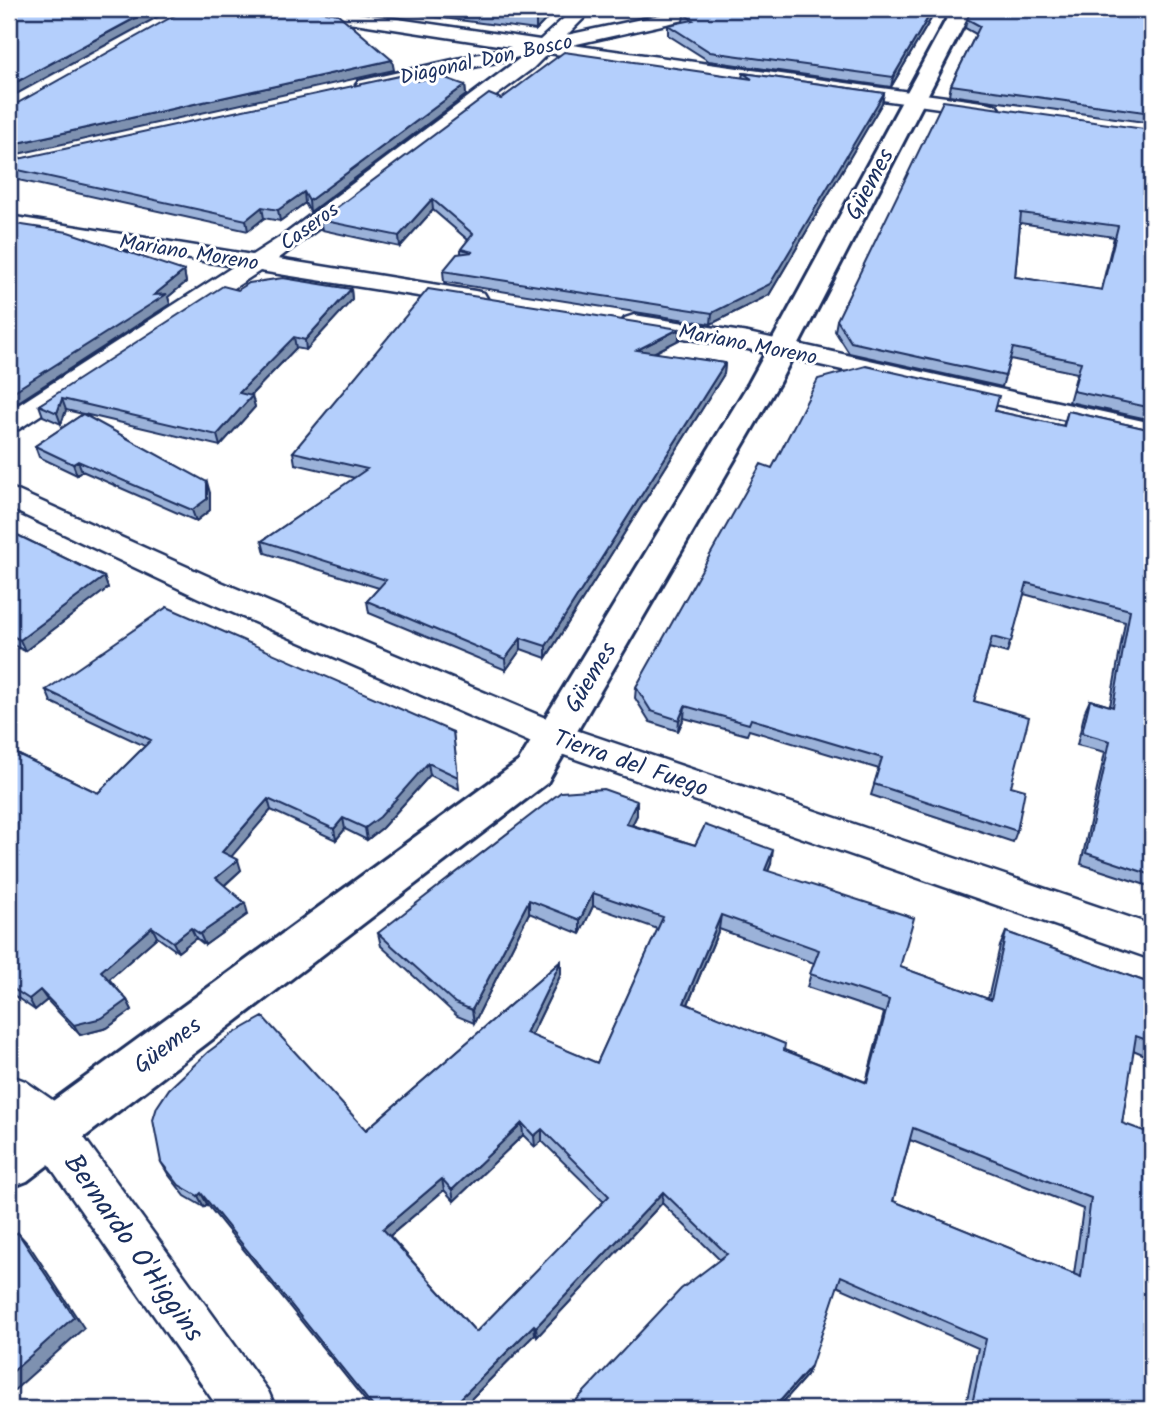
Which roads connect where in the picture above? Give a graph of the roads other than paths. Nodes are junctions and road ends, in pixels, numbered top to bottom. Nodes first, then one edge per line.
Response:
1 (296, 9) edge
2 (711, 9) edge
3 (962, 9) edge
4 (582, 19) edge
5 (635, 25) junction
6 (545, 46) junction
7 (651, 60) junction
8 (437, 69) junction
9 (495, 87) junction
10 (343, 90) edge
11 (914, 98) junction
12 (1007, 112) edge
13 (9, 223) edge
14 (256, 263) junction
15 (503, 302) edge
16 (613, 320) edge
17 (782, 349) junction
18 (9, 423) edge
19 (1152, 431) edge
20 (9, 496) edge
21 (554, 737) junction
22 (1152, 942) edge
23 (9, 1096) edge
24 (52, 1131) junction
25 (9, 1163) edge
26 (250, 1409) edge

1 - 6 street
2 - 5 street, Diagonal Don Bosco
3 - 11 main road, Güemes
4 - 5 street, Diagonal Don Bosco
4 - 5 street, Diagonal Don Bosco
4 - 6 street, Caseros
4 - 7 street
6 - 7 street
6 - 8 street, Diagonal Don Bosco
6 - 9 street, Caseros
7 - 11 street
8 - 9 street
8 - 10 street, Diagonal Don Bosco
9 - 14 street, Caseros
11 - 12 street
11 - 17 main road, Güemes
13 - 14 street, Mariano Moreno
14 - 15 street, Mariano Moreno
14 - 18 street, Caseros
16 - 17 street, Mariano Moreno
17 - 19 street, Mariano Moreno
17 - 21 main road, Güemes
20 - 21 street, Tierra del Fuego
21 - 22 street, Tierra del Fuego
21 - 24 main road, Güemes
23 - 24 street, Bernardo O'Higgins
24 - 25 main road, Güemes
24 - 26 street, Bernardo O'Higgins

